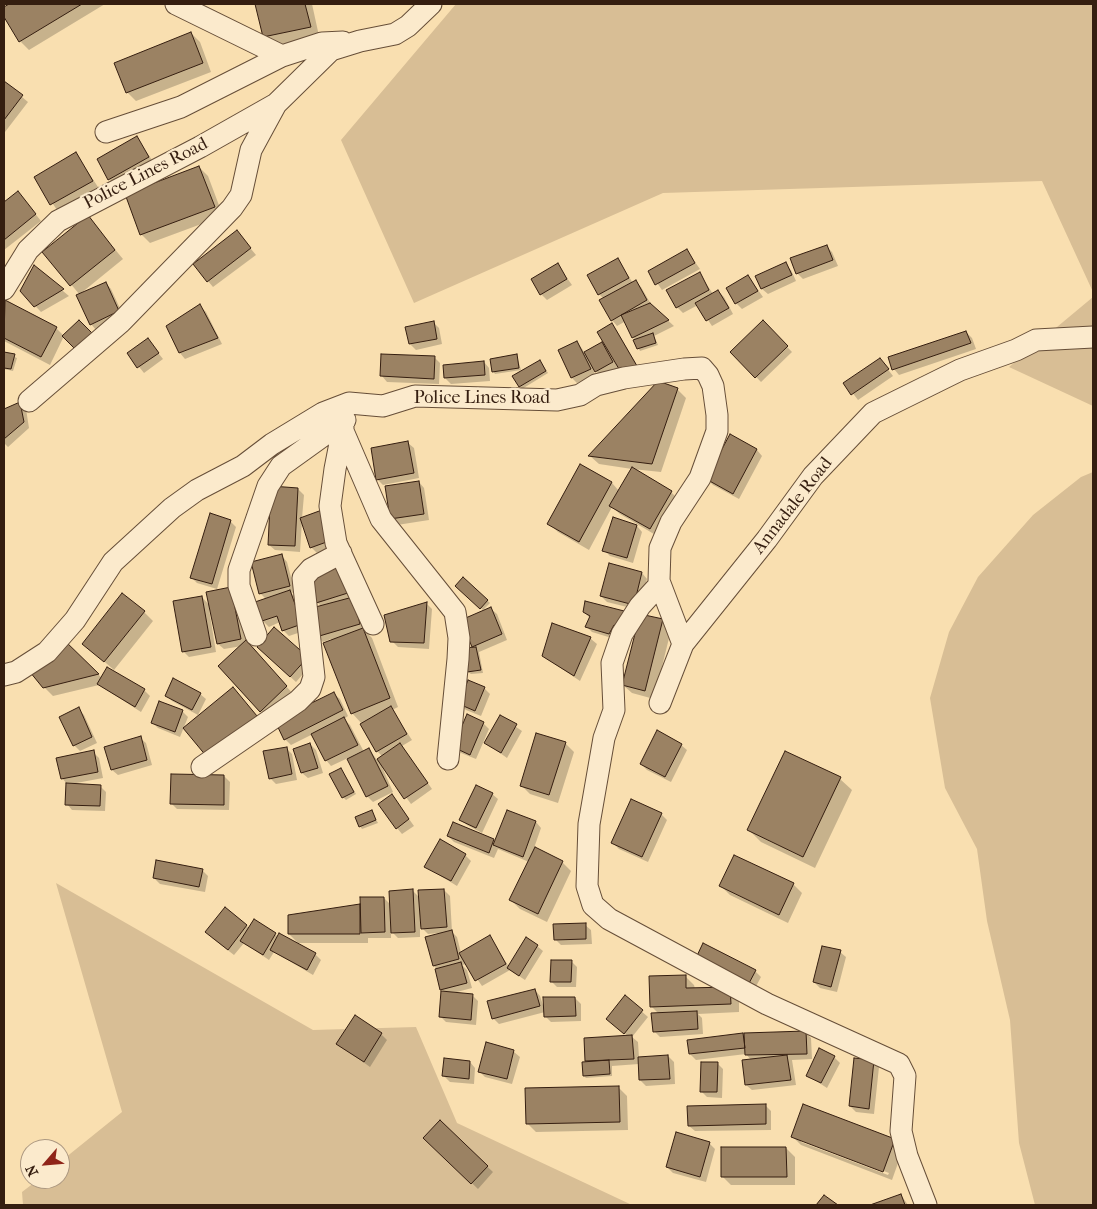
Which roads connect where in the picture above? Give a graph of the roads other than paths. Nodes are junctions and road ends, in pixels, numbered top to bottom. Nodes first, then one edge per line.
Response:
1 (176, 4) edge
2 (431, 4) edge
3 (360, 41) junction
4 (282, 56) junction
5 (276, 104) junction
6 (106, 132) dead end
7 (4, 289) edge
8 (1093, 337) edge
9 (29, 401) dead end
10 (346, 418) junction
11 (341, 553) junction
12 (660, 584) junction
13 (373, 624) dead end
14 (256, 635) dead end
15 (683, 644) junction
16 (4, 675) edge
17 (660, 703) dead end
18 (448, 759) dead end
19 (202, 767) dead end
20 (926, 1205) edge

1 - 4 street
2 - 3 street, Police Lines Road
3 - 4 street
3 - 5 street, Police Lines Road
4 - 6 street
5 - 7 street, Police Lines Road
5 - 9 street
8 - 15 street, Annadale Road
10 - 11 street
10 - 12 street, Police Lines Road
10 - 14 street
10 - 16 street, Police Lines Road
10 - 18 street
11 - 13 street
11 - 19 street
12 - 15 street, Police Lines Road
12 - 20 street
15 - 17 street, Annadale Road

